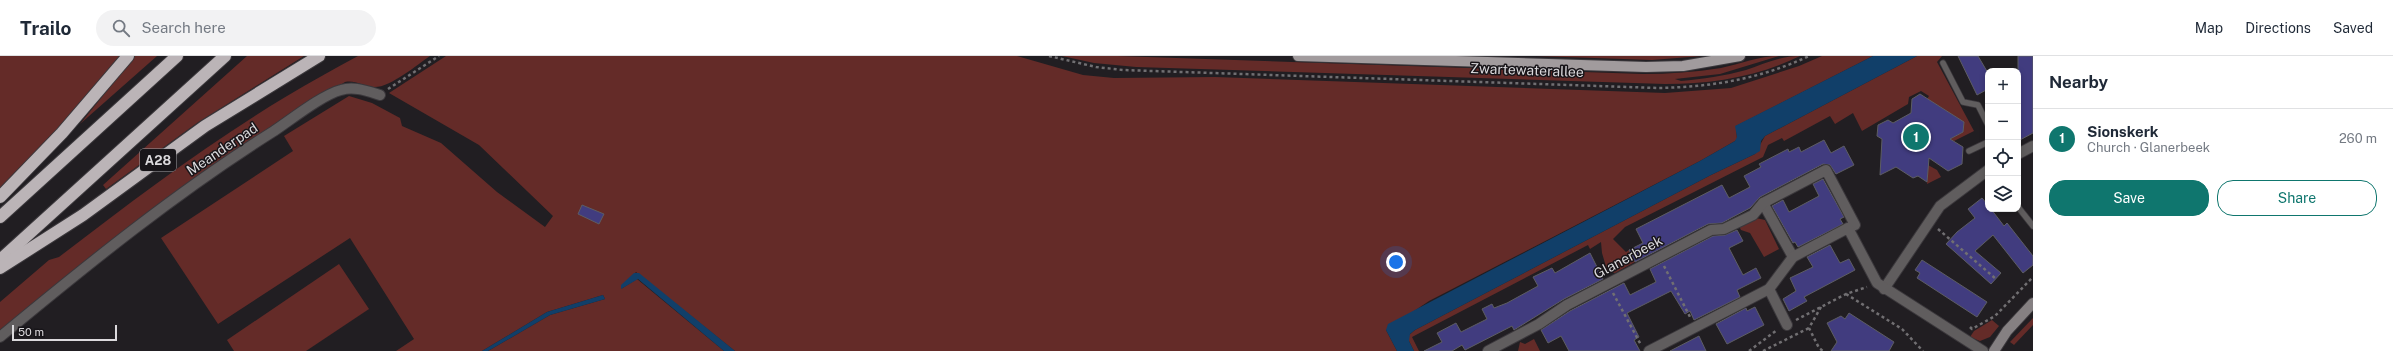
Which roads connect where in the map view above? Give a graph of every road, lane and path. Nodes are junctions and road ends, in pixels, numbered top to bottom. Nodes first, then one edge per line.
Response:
1 (128, 56) edge
2 (177, 56) edge
3 (224, 56) edge
4 (319, 56) edge
5 (439, 56) edge
6 (1049, 56) edge
7 (1298, 56) edge
8 (1740, 56) edge
9 (1809, 56) edge
10 (1943, 63) dead end
11 (380, 95) joint
12 (1985, 119) edge
13 (1985, 144) edge
14 (2033, 146) edge
15 (1969, 152) dead end
16 (2021, 152) edge
17 (1985, 172) edge
18 (0, 196) edge
19 (1763, 203) junction
20 (2021, 211) edge
21 (0, 218) edge
22 (1929, 220) junction
23 (2033, 226) edge
24 (1848, 228) junction
25 (1793, 257) junction
26 (0, 260) edge
27 (0, 268) edge
28 (1665, 268) dead end
29 (2033, 277) edge
30 (1996, 279) dead end
31 (1880, 286) junction
32 (1769, 289) junction
33 (1846, 294) junction
34 (1615, 296) dead end
35 (2033, 303) edge
36 (1821, 307) junction
37 (1687, 312) dead end
38 (1787, 325) junction
39 (1809, 328) junction
40 (1972, 329) dead end
41 (0, 337) edge
42 (1506, 342) junction
43 (1640, 345) dead end
44 (1488, 351) edge
45 (1511, 351) edge
46 (1649, 351) edge
47 (1749, 351) edge
48 (1763, 351) edge
49 (1823, 351) edge
50 (1923, 351) edge
51 (1983, 351) edge
52 (1994, 351) edge

1 - 18 highway
2 - 21 highway
3 - 26 highway, A28
4 - 27 highway, A28
5 - 11 path
6 - 9 path, Zwartewaterallee
7 - 8 main road, Zwartewaterallee
10 - 12 lane
11 - 41 street, Meanderpad
13 - 15 lane
14 - 16 street
17 - 22 street
19 - 24 street, Glanerbeek
19 - 25 street
19 - 42 street, Glanerbeek
20 - 23 lane
22 - 30 path
22 - 31 street
24 - 25 street
24 - 31 street
25 - 32 street
28 - 37 path
29 - 40 path
31 - 33 path
31 - 51 street
32 - 38 street
32 - 46 street
33 - 36 path
33 - 50 path
34 - 43 path
35 - 52 street
36 - 38 path
36 - 39 path
38 - 47 path
39 - 48 path
39 - 49 path
42 - 44 street, Glanerbeek
42 - 45 street

